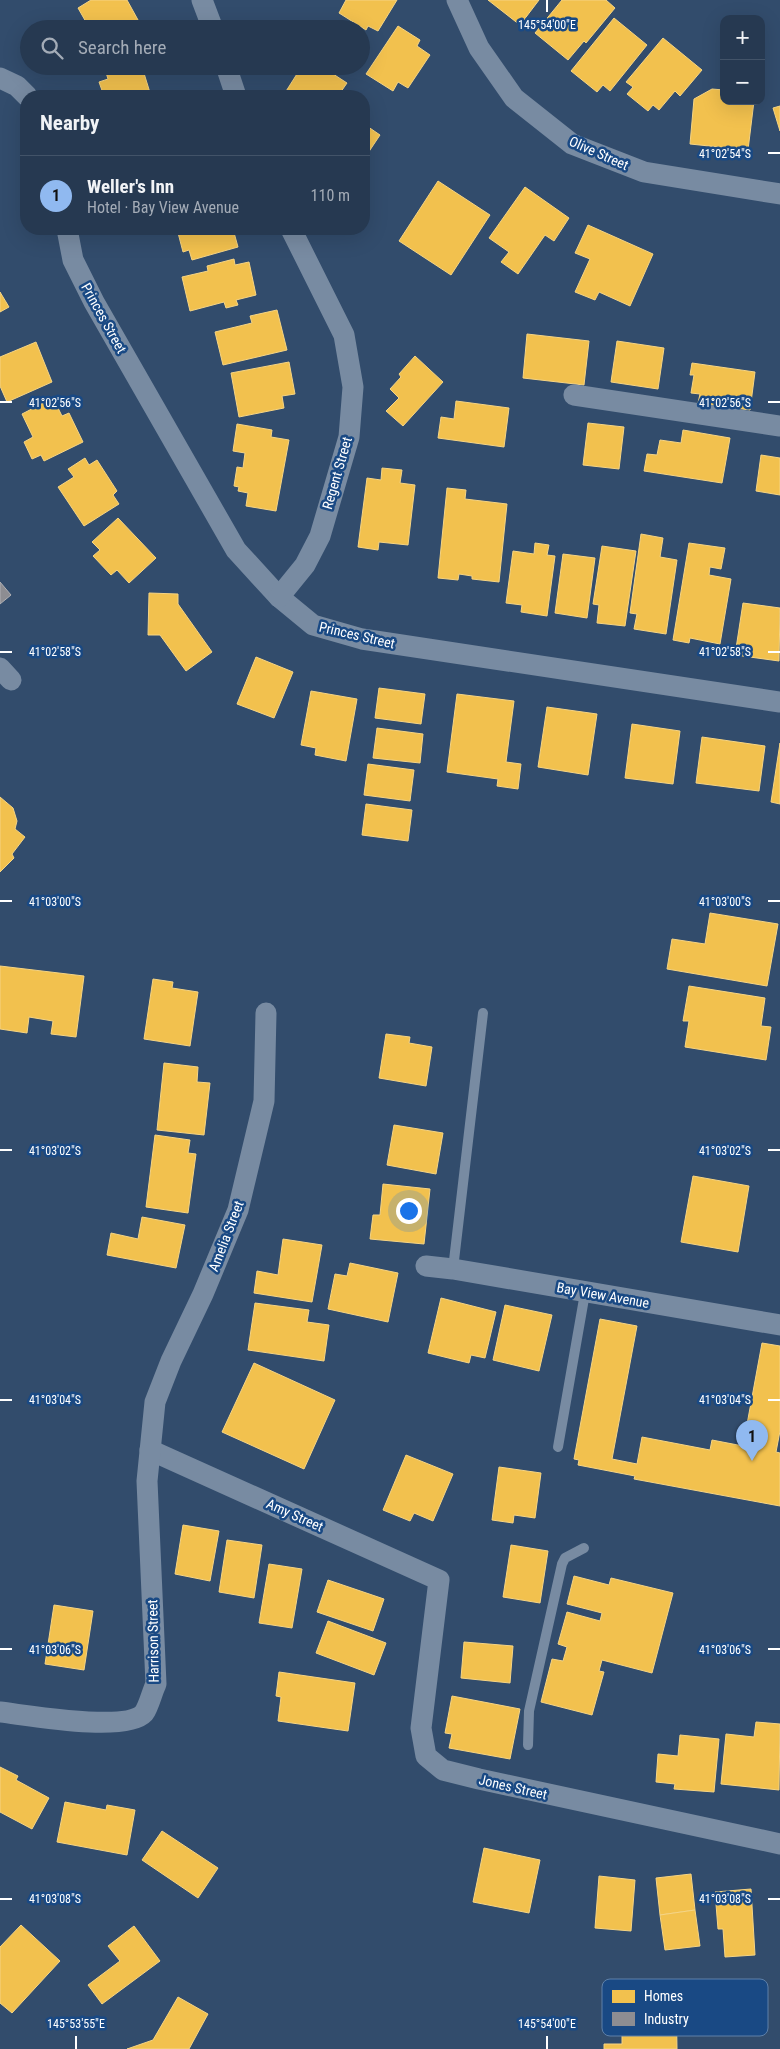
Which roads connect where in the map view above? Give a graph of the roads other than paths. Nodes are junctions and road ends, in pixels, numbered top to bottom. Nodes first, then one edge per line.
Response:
1 (202, 0) edge
2 (457, 0) edge
3 (210, 20) edge
4 (229, 75) edge
5 (0, 78) edge
6 (22, 90) edge
7 (234, 90) edge
8 (780, 194) edge
9 (68, 235) edge
10 (295, 235) edge
11 (574, 395) dead end
12 (780, 426) edge
13 (279, 597) junction
14 (780, 702) edge
15 (266, 1013) dead end
16 (483, 1013) dead end
17 (426, 1266) dead end
18 (453, 1269) junction
19 (585, 1292) junction
20 (780, 1325) edge
21 (558, 1447) dead end
22 (150, 1450) junction
23 (584, 1548) dead end
24 (440, 1580) joint
25 (0, 1712) edge
26 (528, 1745) dead end
27 (780, 1844) edge

1 - 3 street
2 - 8 street, Olive Street
4 - 7 street
5 - 6 street
9 - 13 street, Princes Street
10 - 13 street, Regent Street
11 - 12 street
13 - 14 street, Princes Street
15 - 22 street, Amelia Street
16 - 18 lane
17 - 18 street, Bay View Avenue
18 - 19 street, Bay View Avenue
19 - 20 street, Bay View Avenue
19 - 21 lane
22 - 24 street, Amy Street
22 - 25 street, Harrison Street
23 - 26 lane
24 - 27 street, Jones Street

